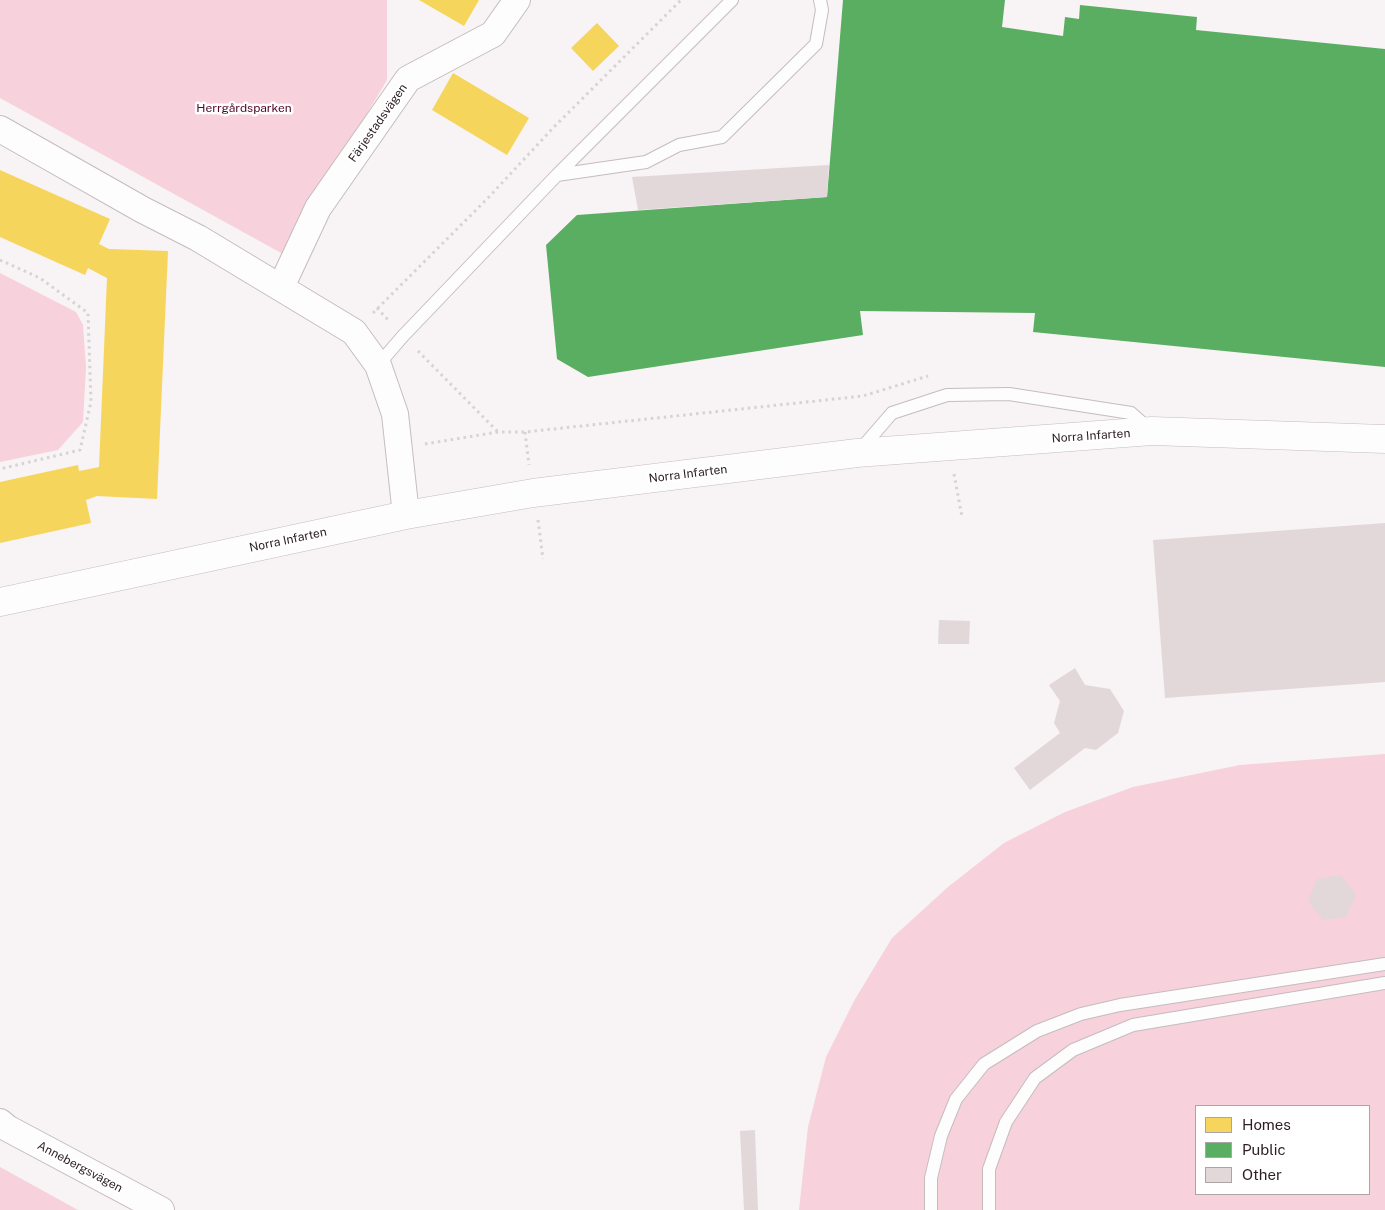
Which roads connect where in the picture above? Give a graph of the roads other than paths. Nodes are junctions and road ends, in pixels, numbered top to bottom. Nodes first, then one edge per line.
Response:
1 (517, 0) edge
2 (732, 0) edge
3 (820, 0) edge
4 (0, 129) edge
5 (557, 175) junction
6 (282, 287) junction
7 (378, 365) junction
8 (1152, 431) junction
9 (1385, 439) edge
10 (857, 453) junction
11 (406, 515) junction
12 (0, 602) edge
13 (1385, 964) edge
14 (1385, 983) edge
15 (0, 1122) edge
16 (161, 1210) edge
17 (931, 1210) edge
18 (988, 1210) edge

1 - 6 street, Färjestadsvägen
2 - 5 lane
3 - 5 lane
4 - 6 street
5 - 7 lane
6 - 7 street
7 - 11 street
8 - 9 street, Norra Infarten
8 - 10 street, Norra Infarten
8 - 10 lane
10 - 11 street, Norra Infarten
11 - 12 street, Norra Infarten
13 - 17 lane
14 - 18 lane
15 - 16 street, Annebergsvägen

